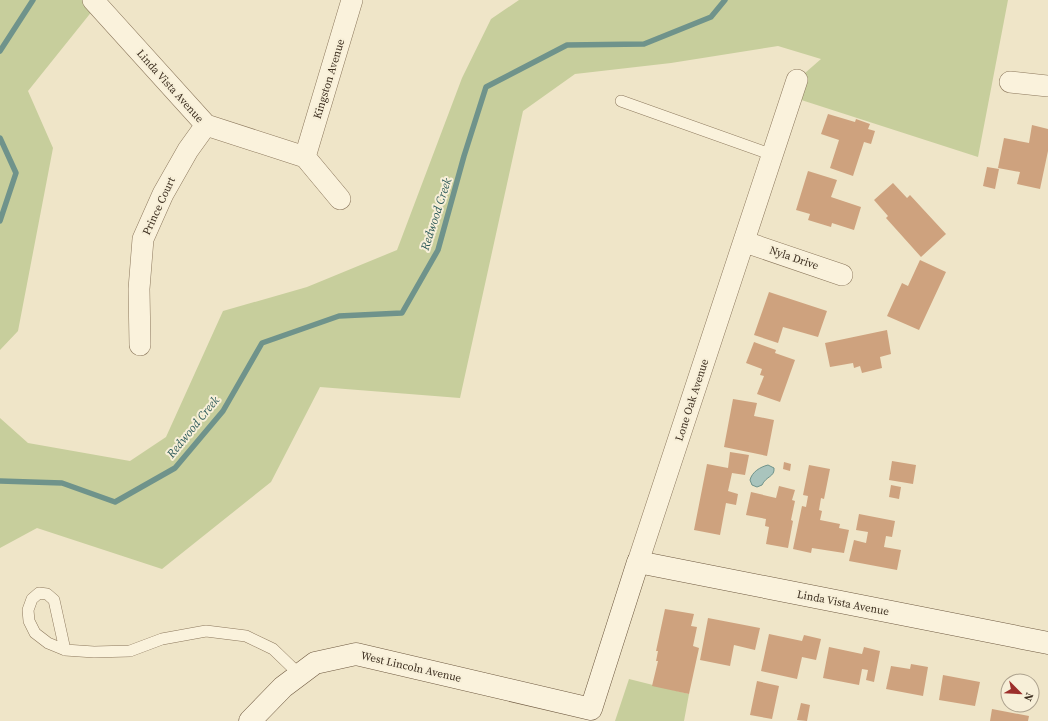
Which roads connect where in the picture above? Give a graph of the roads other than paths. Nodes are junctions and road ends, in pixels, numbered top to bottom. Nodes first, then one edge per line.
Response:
1 (93, 0) edge
2 (352, 0) edge
3 (797, 80) dead end
4 (1010, 82) dead end
5 (1048, 86) edge
6 (621, 101) dead end
7 (206, 125) junction
8 (773, 155) junction
9 (305, 157) junction
10 (340, 199) dead end
11 (745, 242) junction
12 (842, 275) dead end
13 (140, 345) dead end
14 (638, 562) junction
15 (1048, 643) edge
16 (65, 650) junction
17 (300, 675) junction
18 (589, 715) edge
19 (250, 721) edge

1 - 7 street, Linda Vista Avenue
2 - 9 street, Kingston Avenue
3 - 8 street, Lone Oak Avenue
4 - 5 street
6 - 8 lane
7 - 9 street, Linda Vista Avenue
7 - 13 street, Prince Court
8 - 11 street, Lone Oak Avenue
9 - 10 street
11 - 12 street, Nyla Drive
11 - 14 street, Lone Oak Avenue
14 - 15 street, Linda Vista Avenue
14 - 18 street, Lone Oak Avenue
16 - 16 lane
16 - 17 lane
17 - 18 street, West Lincoln Avenue
17 - 19 street, West Lincoln Avenue

